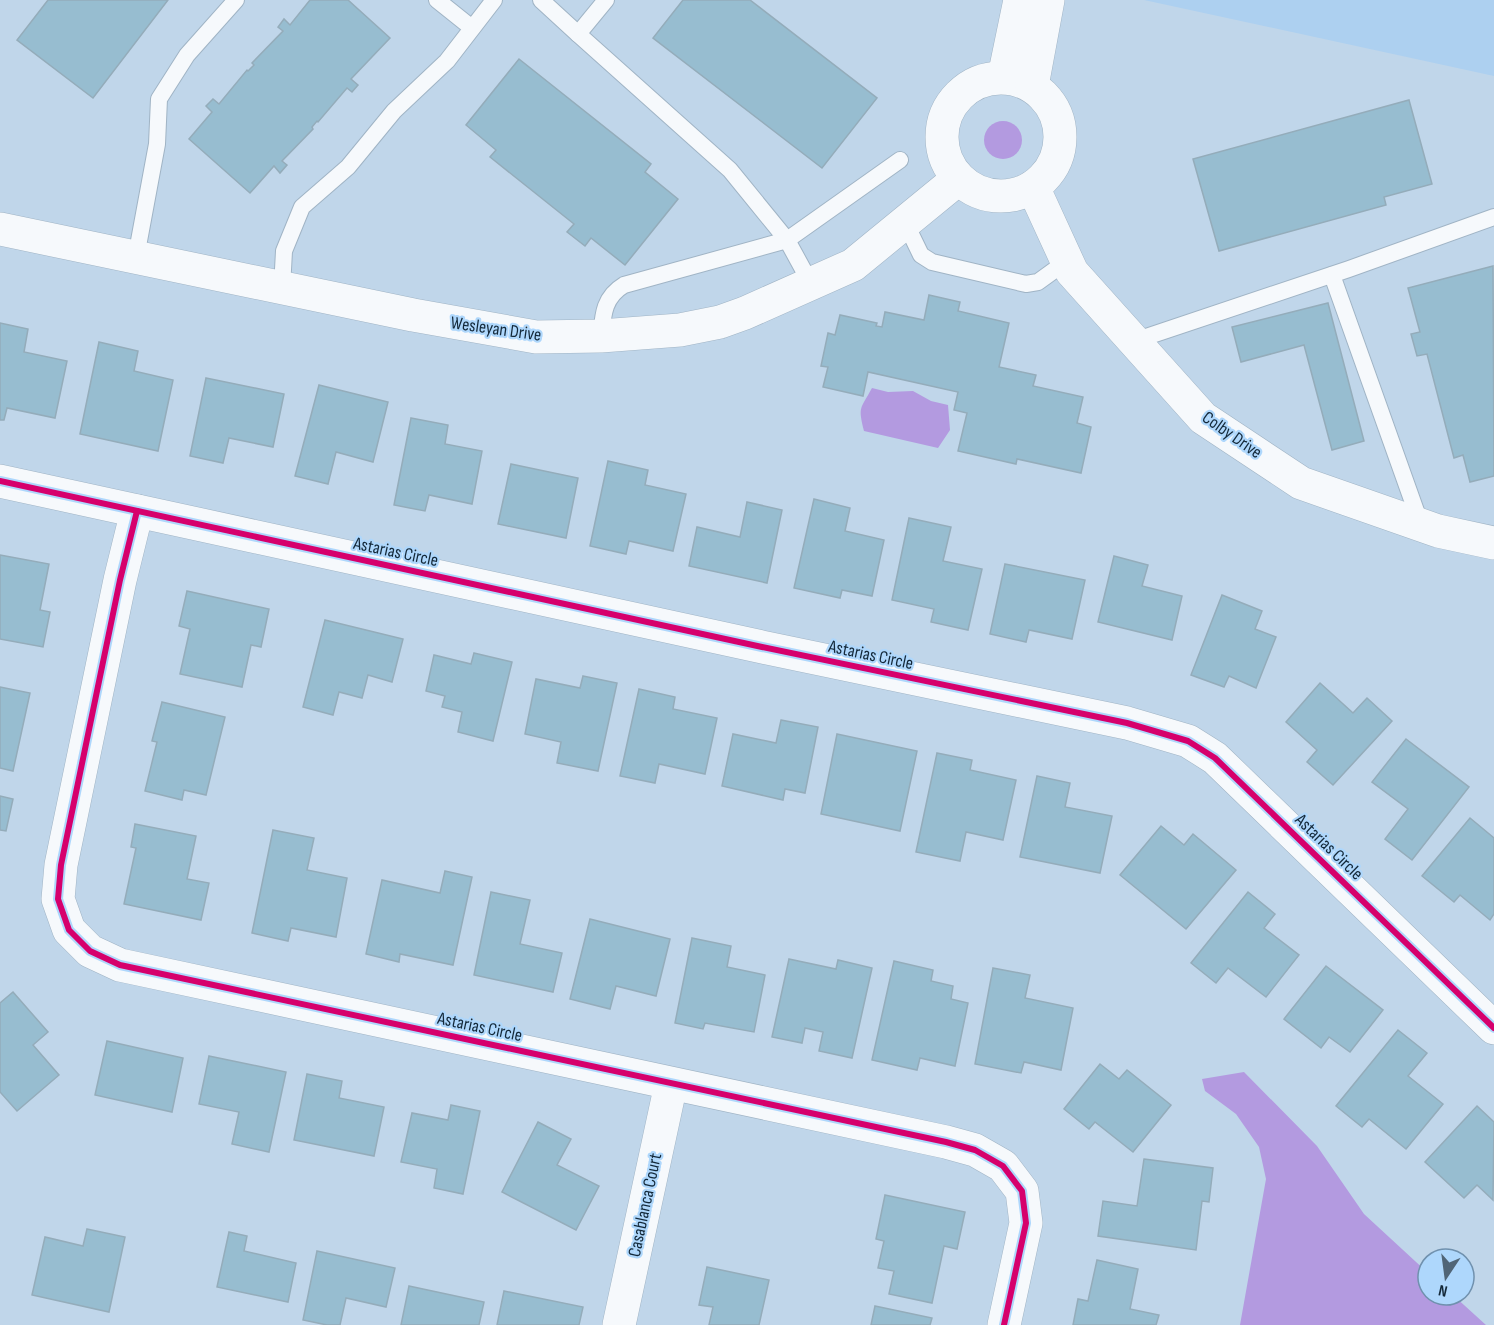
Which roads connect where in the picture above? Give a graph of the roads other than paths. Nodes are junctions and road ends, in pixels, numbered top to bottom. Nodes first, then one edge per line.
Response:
1 (236, 0) edge
2 (437, 0) edge
3 (494, 0) edge
4 (541, 0) edge
5 (606, 0) edge
6 (1033, 8) edge
7 (472, 27) junction
8 (578, 34) junction
9 (1018, 81) junction
10 (900, 160) dead end
11 (958, 179) junction
12 (1033, 187) junction
13 (1494, 218) edge
14 (904, 222) junction
15 (0, 229) edge
16 (787, 240) junction
17 (136, 257) junction
18 (1067, 261) junction
19 (1332, 275) junction
20 (811, 284) junction
21 (282, 288) junction
22 (602, 336) junction
23 (1134, 340) junction
24 (0, 482) edge
25 (137, 511) junction
26 (1422, 525) junction
27 (1494, 543) edge
28 (1494, 1028) edge
29 (671, 1084) junction
30 (619, 1325) edge
31 (1004, 1325) edge

1 - 17 lane
2 - 7 lane
3 - 7 lane
4 - 8 lane
5 - 8 lane
6 - 9 street
7 - 21 lane
8 - 16 lane
9 - 11 street
9 - 12 street
10 - 16 lane
11 - 12 street
11 - 14 street, Wesleyan Drive
12 - 18 street, Colby Drive
13 - 19 lane
14 - 18 lane
14 - 20 street, Wesleyan Drive
15 - 17 street, Wesleyan Drive
16 - 20 lane
16 - 22 lane
17 - 21 street, Wesleyan Drive
18 - 23 street, Colby Drive
19 - 23 lane
19 - 26 lane
20 - 22 street, Wesleyan Drive
21 - 22 street, Wesleyan Drive
23 - 26 street, Colby Drive
24 - 25 street, Astarias Circle
25 - 28 street, Astarias Circle
25 - 29 street, Astarias Circle
26 - 27 street, Colby Drive
29 - 30 street, Casablanca Court
29 - 31 street, Astarias Circle

